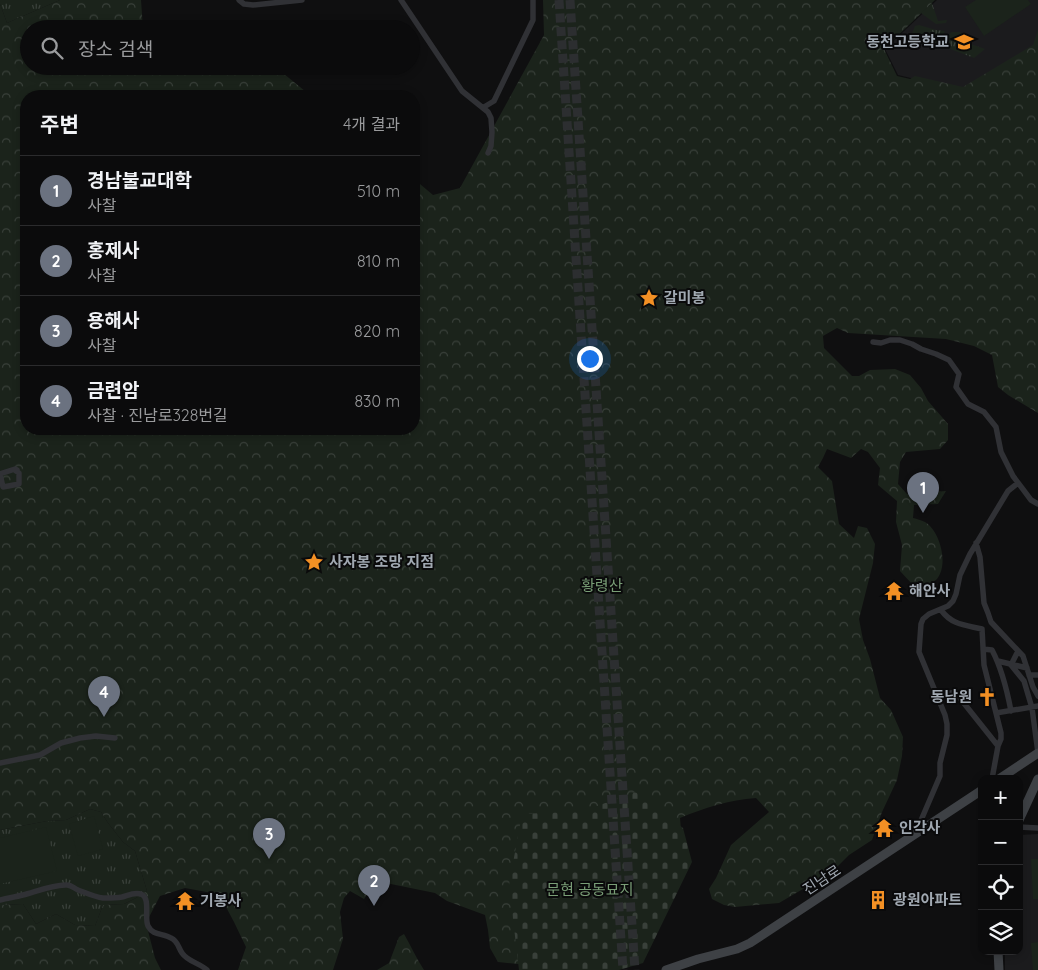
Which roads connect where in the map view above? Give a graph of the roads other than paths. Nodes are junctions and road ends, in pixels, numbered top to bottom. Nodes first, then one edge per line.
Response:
1 (240, 0) edge
2 (302, 0) edge
3 (401, 0) edge
4 (533, 0) edge
5 (414, 20) edge
6 (420, 28) edge
7 (484, 107) junction
8 (488, 152) dead end
9 (874, 342) dead end
10 (1018, 483) junction
11 (1038, 504) edge
12 (976, 543) junction
13 (941, 610) junction
14 (991, 622) junction
15 (982, 629) junction
16 (983, 650) junction
17 (1018, 651) junction
18 (998, 661) junction
19 (1011, 665) junction
20 (1027, 668) junction
21 (1029, 675) junction
22 (1038, 675) edge
23 (938, 696) junction
24 (1038, 696) edge
25 (1035, 707) edge
26 (1011, 711) junction
27 (996, 713) junction
28 (115, 738) dead end
29 (998, 746) junction
30 (1038, 753) edge
31 (0, 763) edge
32 (993, 775) edge
33 (1005, 775) edge
34 (1038, 779) edge
35 (978, 793) edge
36 (1023, 811) edge
37 (1023, 828) edge
38 (1038, 828) edge
39 (916, 832) junction
40 (0, 900) edge
41 (998, 955) edge
42 (207, 970) edge
43 (666, 970) edge
44 (998, 970) edge

1 - 2 street
3 - 5 street
4 - 7 street
6 - 7 street
7 - 8 street
9 - 10 street
10 - 11 street
10 - 12 street
12 - 13 street
12 - 14 street
13 - 15 street
13 - 23 street
14 - 15 street
14 - 17 street
15 - 16 street
16 - 18 street
16 - 27 street
17 - 19 street
17 - 20 street
18 - 19 street
18 - 26 street
19 - 20 street
19 - 25 street
20 - 21 street
21 - 22 street
21 - 24 street
23 - 29 street
23 - 39 street
25 - 26 street
25 - 30 street
26 - 27 street
27 - 29 street
28 - 31 street
29 - 32 street
30 - 33 main road
34 - 36 main road
35 - 39 main road, 진남로
37 - 38 street
39 - 43 main road, 진남로
40 - 42 street
41 - 44 main road

